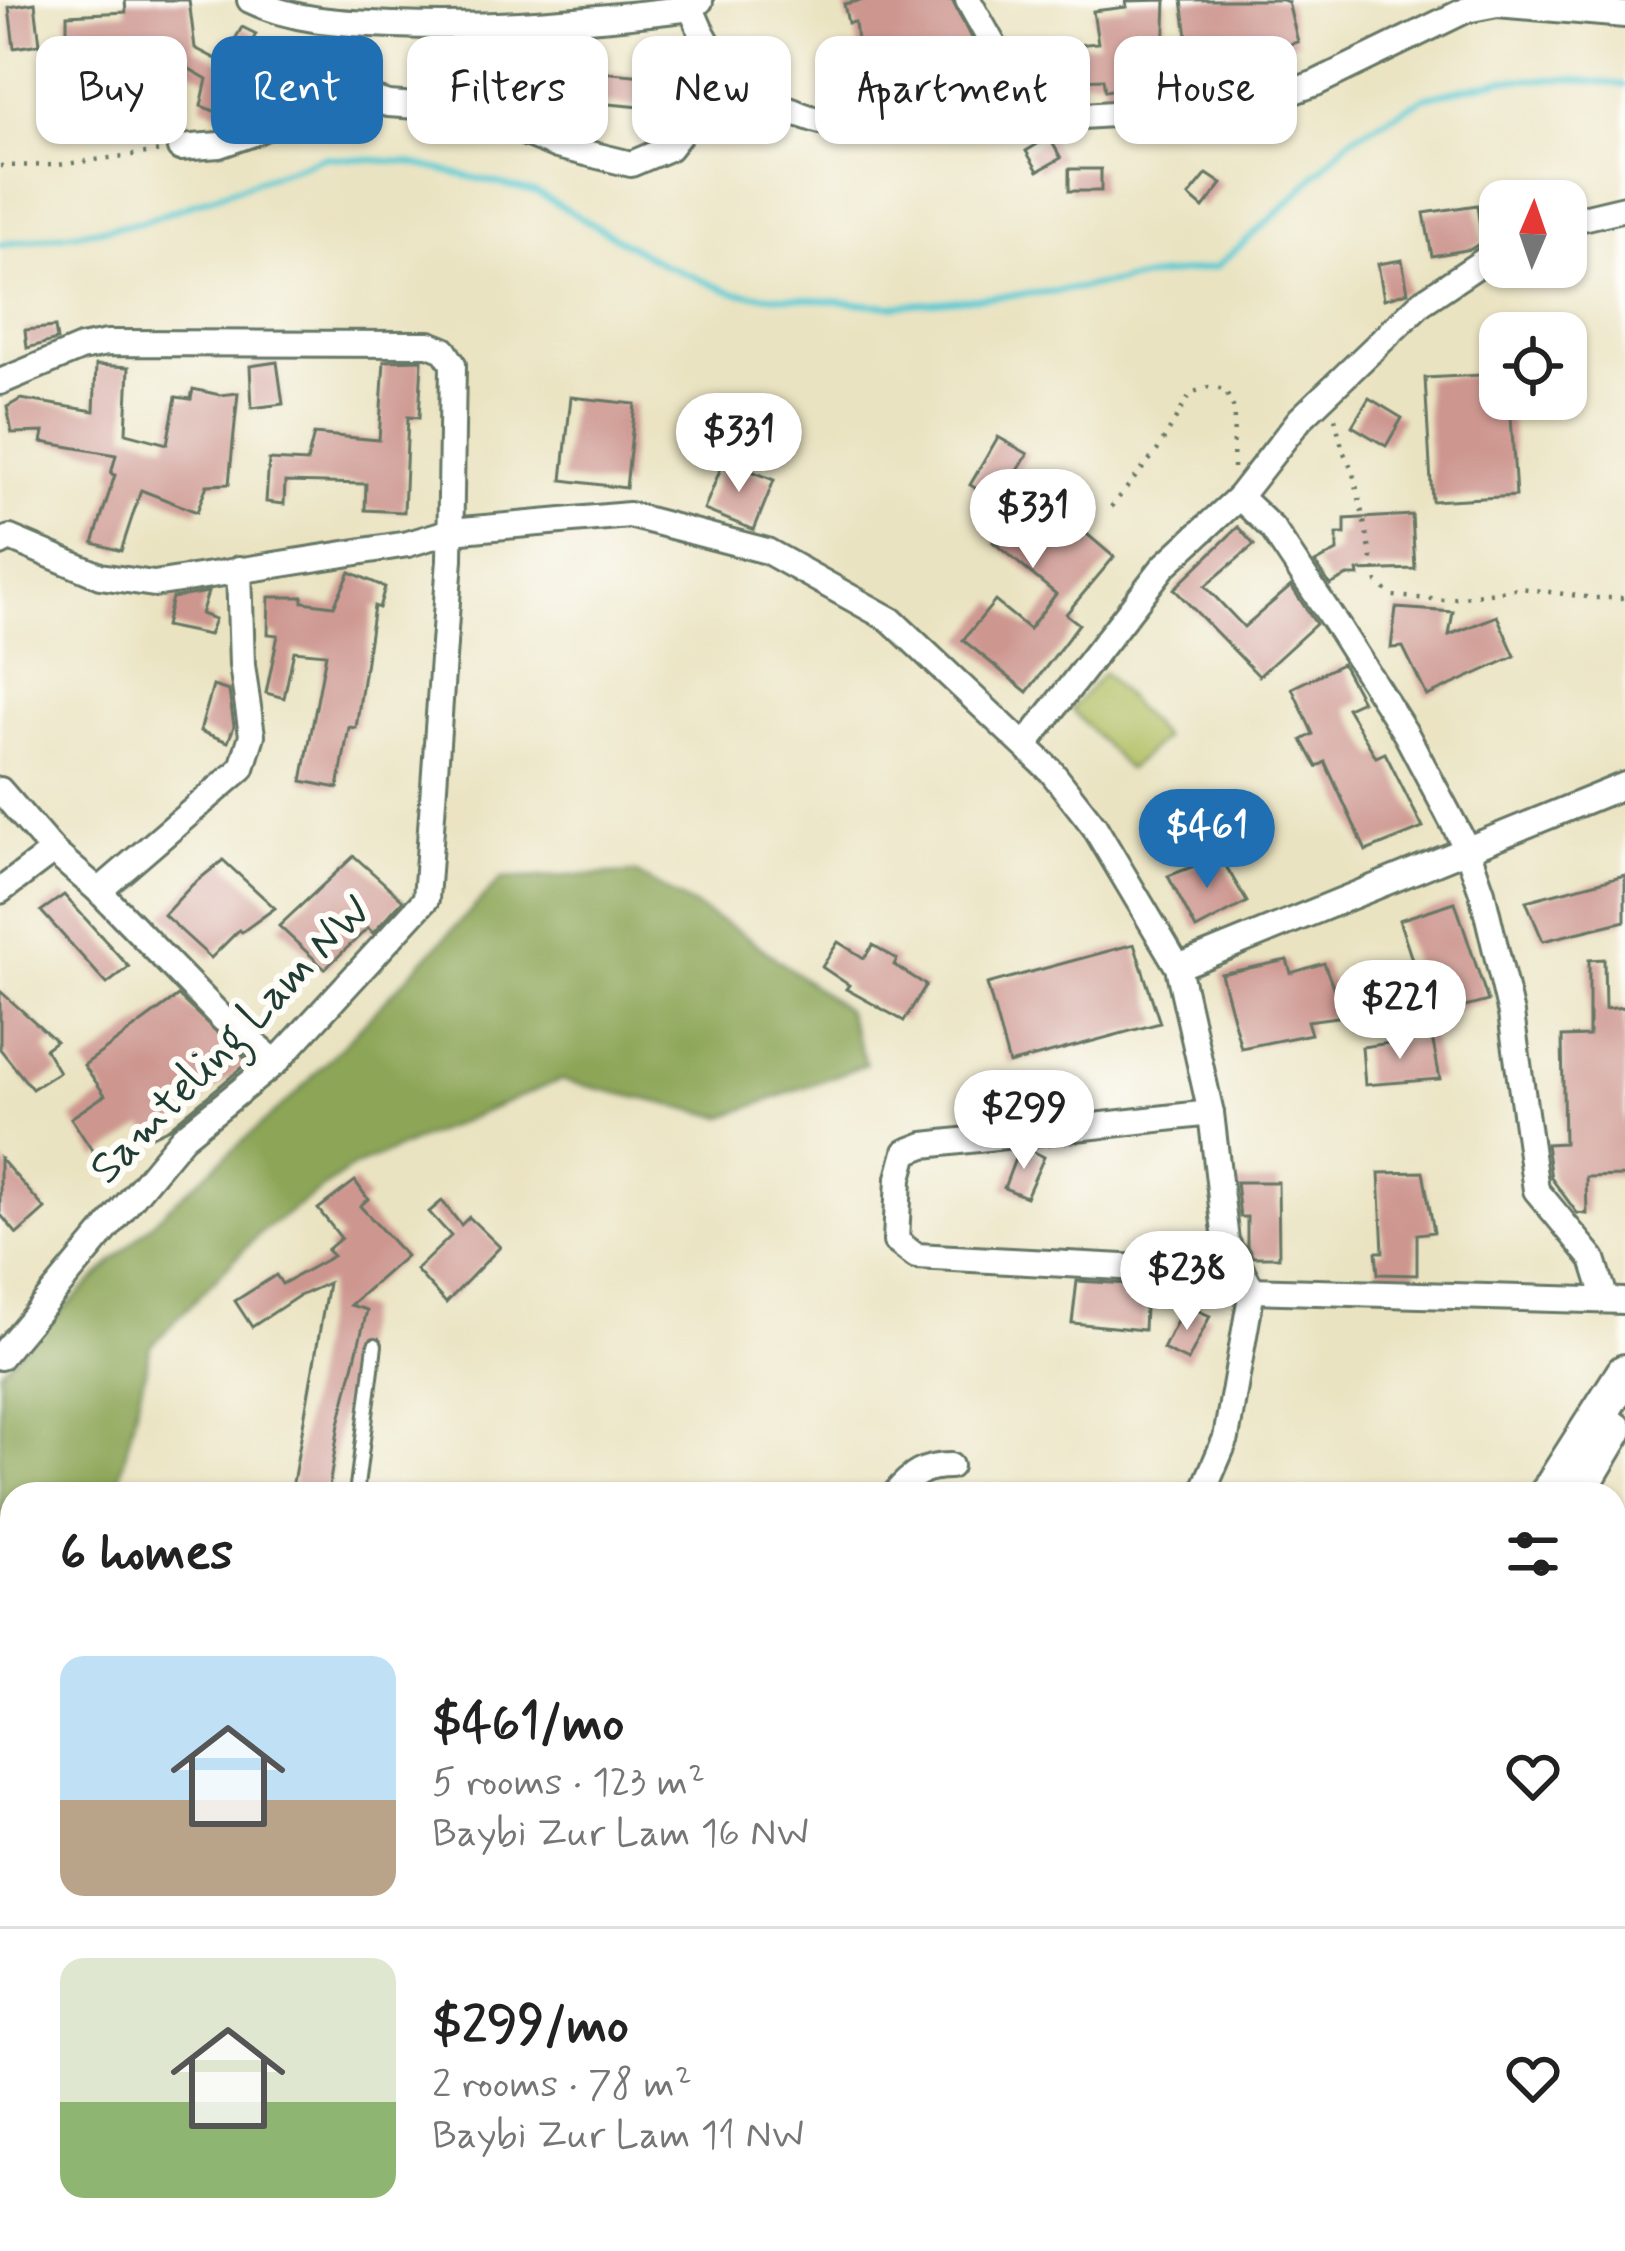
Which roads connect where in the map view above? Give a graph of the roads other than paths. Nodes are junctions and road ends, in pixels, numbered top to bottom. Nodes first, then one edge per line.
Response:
1 (250, 0) edge
2 (968, 0) edge
3 (694, 3) edge
4 (1543, 3) edge
5 (1625, 15) edge
6 (710, 36) edge
7 (988, 36) edge
8 (1090, 115) edge
9 (672, 144) edge
10 (180, 148) road end
11 (1625, 208) edge
12 (1587, 217) edge
13 (1479, 264) edge
14 (5, 381) edge
15 (1239, 497) junction
16 (451, 531) junction
17 (0, 543) edge
18 (239, 568) junction
19 (1025, 745) junction
20 (1625, 784) edge
21 (0, 790) edge
22 (1467, 850) junction
23 (53, 851) junction
24 (0, 891) edge
25 (98, 891) junction
26 (1178, 968) junction
27 (276, 1062) junction
28 (1211, 1113) junction
29 (1252, 1290) junction
30 (1616, 1300) edge
31 (375, 1345) dead end
32 (0, 1357) edge
33 (1625, 1372) edge
34 (1625, 1411) edge
35 (950, 1466) dead end
36 (358, 1482) edge
37 (905, 1482) edge
38 (1207, 1482) edge
39 (1556, 1482) edge
40 (1583, 1482) edge

1 - 3 street
2 - 7 street
3 - 6 street
4 - 5 street
4 - 8 street
9 - 10 street
11 - 12 street
13 - 15 street
14 - 16 street, Samteling Lam NW
15 - 19 street
15 - 22 street
16 - 18 street
16 - 19 street
16 - 27 street, Samteling Lam NW
17 - 18 street
18 - 25 street
19 - 26 street
20 - 22 street
21 - 23 street
22 - 26 street
22 - 30 street
23 - 24 street
23 - 25 street
25 - 27 street
26 - 28 street
27 - 32 street, Samteling Lam NW
28 - 29 street
28 - 29 street
29 - 30 street
29 - 38 street
31 - 36 lane
33 - 39 main road
34 - 40 main road
35 - 37 street

